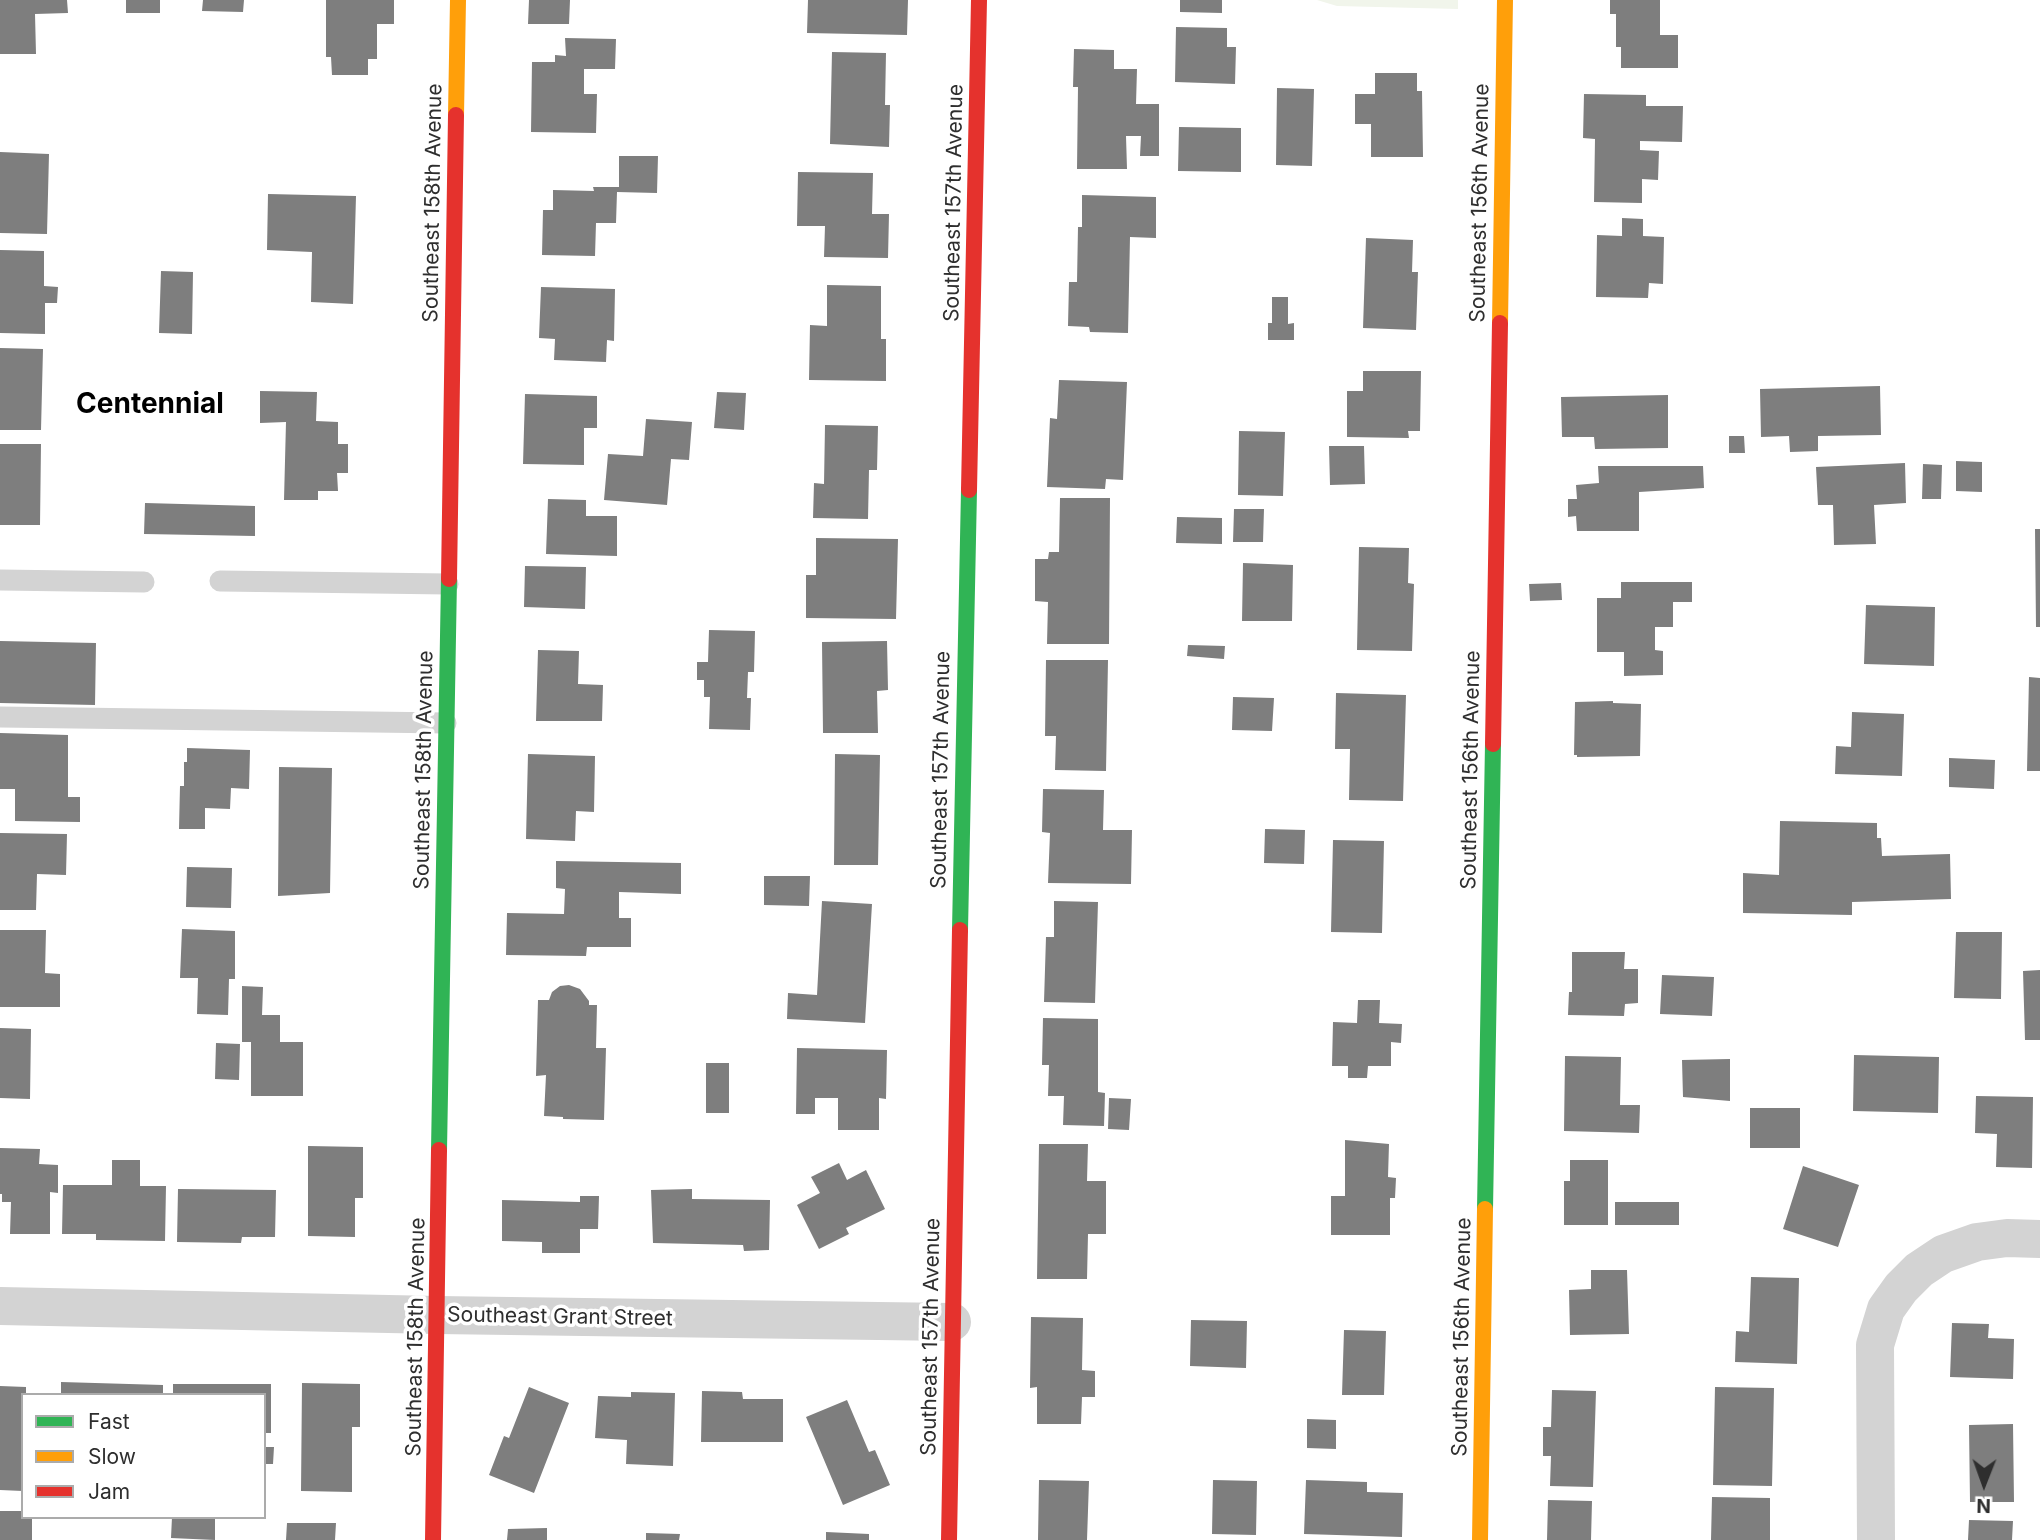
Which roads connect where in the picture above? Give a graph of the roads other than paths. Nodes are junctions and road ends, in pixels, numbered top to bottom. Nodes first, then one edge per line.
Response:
1 (457, 0) edge
2 (979, 0) edge
3 (1505, 0) edge
4 (0, 580) edge
5 (220, 581) dead end
6 (144, 582) dead end
7 (448, 584) junction
8 (0, 717) edge
9 (446, 723) junction
10 (2040, 1239) edge
11 (0, 1306) edge
12 (437, 1315) junction
13 (951, 1322) junction
14 (433, 1540) edge
15 (949, 1540) edge
16 (1480, 1540) edge
17 (1876, 1540) edge

1 - 7 street, Southeast 158th Avenue
2 - 13 street, Southeast 157th Avenue
3 - 16 street, Southeast 156th Avenue
4 - 6 lane
5 - 7 lane
7 - 9 street, Southeast 158th Avenue
8 - 9 lane
9 - 12 street, Southeast 158th Avenue
10 - 17 street
11 - 12 street, Southeast Grant Street
12 - 13 street, Southeast Grant Street
12 - 14 street, Southeast 158th Avenue
13 - 15 street, Southeast 157th Avenue

